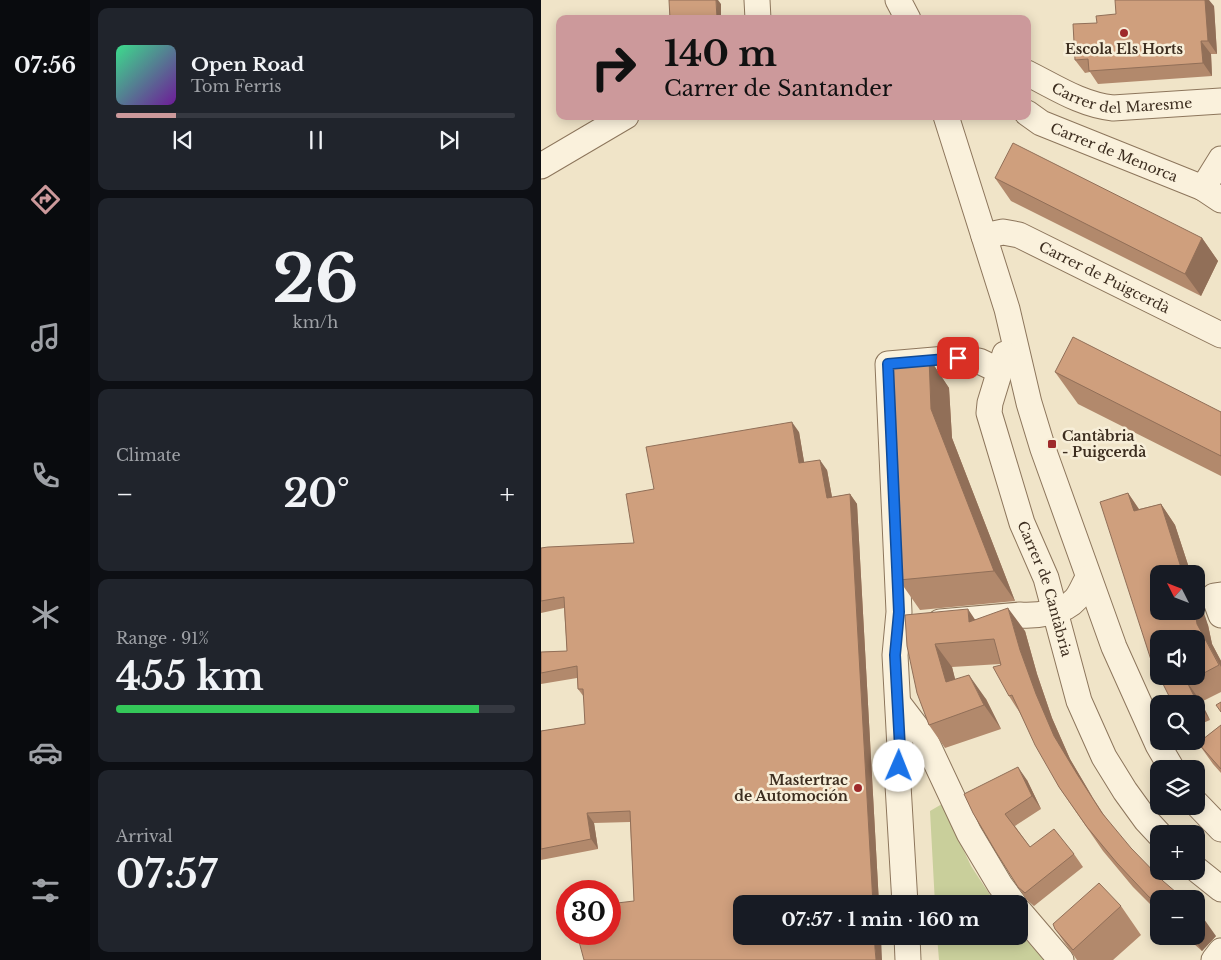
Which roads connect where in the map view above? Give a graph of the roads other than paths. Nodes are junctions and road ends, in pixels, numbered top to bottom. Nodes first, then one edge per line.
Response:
1 (757, 0) edge
2 (898, 0) edge
3 (758, 15) edge
4 (906, 15) edge
5 (1031, 75) edge
6 (1221, 101) edge
7 (1031, 116) edge
8 (620, 120) edge
9 (948, 120) edge
10 (1221, 159) edge
11 (541, 166) edge
12 (1212, 194) edge
13 (985, 236) junction
14 (1012, 327) junction
15 (1221, 335) edge
16 (1000, 371) junction
17 (1088, 578) junction
18 (1221, 595) edge
19 (1055, 610) junction
20 (1221, 616) edge
21 (898, 626) junction
22 (898, 703) junction
23 (1167, 760) edge
24 (1205, 813) edge
25 (1151, 825) edge
26 (1221, 830) edge
27 (1205, 876) edge
28 (1221, 888) edge
29 (904, 895) edge
30 (1007, 895) edge
31 (1028, 921) edge
32 (907, 945) edge
33 (1221, 951) edge
34 (908, 960) edge
35 (1061, 960) edge
36 (1215, 960) edge

1 - 3 street
2 - 4 street
5 - 6 street, Carrer del Maresme
7 - 12 street, Carrer de Menorca
8 - 11 street
9 - 13 street
10 - 12 street, Carrer de Menorca
13 - 14 street
13 - 15 street, Carrer de Puigcerdà
14 - 16 street, Carrer de Cantàbria
14 - 17 street
16 - 19 street, Carrer de Cantàbria
16 - 21 street
17 - 19 street
17 - 23 street
18 - 20 street
19 - 21 street
19 - 25 street, Carrer de Cantàbria
21 - 22 street
22 - 29 street
22 - 30 street
24 - 26 street
27 - 28 street
31 - 35 street
32 - 34 street
33 - 36 street

